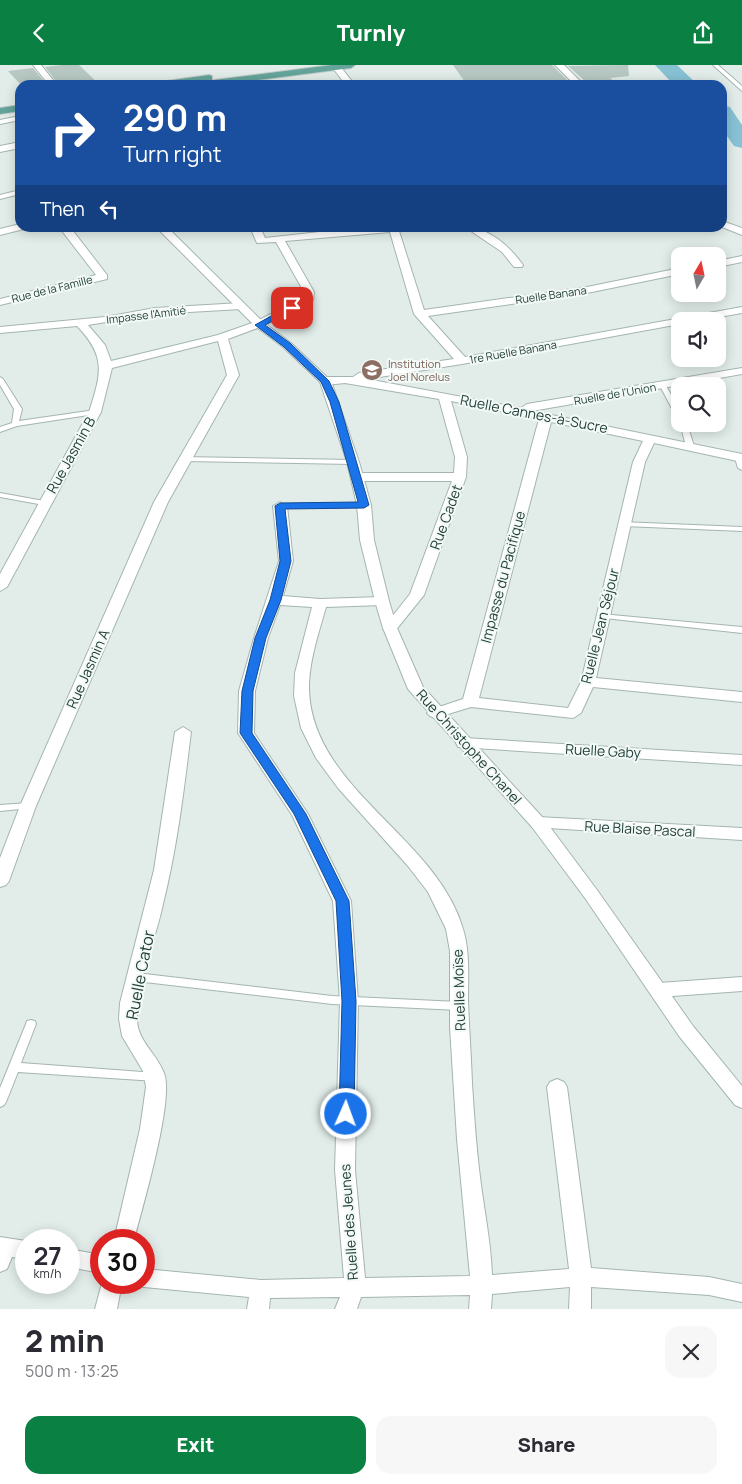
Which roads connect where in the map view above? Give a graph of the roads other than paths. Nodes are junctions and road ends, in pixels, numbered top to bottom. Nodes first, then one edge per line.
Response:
1 (37, 65) edge
2 (309, 65) edge
3 (351, 65) edge
4 (559, 65) edge
5 (714, 65) edge
6 (336, 67) junction
7 (49, 80) edge
8 (196, 80) edge
9 (255, 80) edge
10 (347, 80) edge
11 (575, 80) edge
12 (742, 89) edge
13 (15, 104) edge
14 (0, 105) edge
15 (15, 109) edge
16 (0, 111) edge
17 (15, 119) edge
18 (0, 122) edge
19 (15, 146) edge
20 (0, 149) edge
21 (15, 193) edge
22 (0, 197) edge
23 (727, 226) edge
24 (15, 228) edge
25 (742, 231) edge
26 (0, 232) edge
27 (68, 232) edge
28 (166, 232) edge
29 (258, 232) edge
30 (310, 232) edge
31 (395, 232) edge
32 (478, 232) edge
33 (279, 239) junction
34 (742, 259) edge
35 (726, 262) edge
36 (518, 265) dead end
37 (671, 273) edge
38 (0, 291) edge
39 (4, 301) edge
40 (241, 306) junction
41 (742, 310) edge
42 (726, 313) edge
43 (420, 314) junction
44 (80, 323) junction
45 (671, 323) edge
46 (259, 325) junction
47 (0, 331) edge
48 (222, 337) junction
49 (462, 361) junction
50 (106, 366) junction
51 (742, 371) edge
52 (0, 379) edge
53 (345, 379) junction
54 (325, 381) junction
55 (663, 385) junction
56 (444, 396) junction
57 (671, 400) edge
58 (517, 410) junction
59 (95, 412) junction
60 (546, 416) junction
61 (15, 424) junction
62 (0, 430) edge
63 (686, 432) edge
64 (651, 438) junction
65 (690, 446) junction
66 (184, 459) junction
67 (741, 461) edge
68 (353, 462) junction
69 (356, 477) junction
70 (460, 477) junction
71 (0, 495) edge
72 (44, 503) junction
73 (364, 505) junction
74 (280, 506) joint
75 (624, 524) junction
76 (742, 529) edge
77 (0, 587) edge
78 (275, 600) junction
79 (382, 601) junction
80 (320, 603) junction
81 (604, 616) junction
82 (390, 629) junction
83 (742, 630) edge
84 (588, 682) junction
85 (742, 697) edge
86 (470, 702) junction
87 (435, 713) junction
88 (184, 732) dead end
89 (464, 743) junction
90 (742, 760) edge
91 (28, 805) junction
92 (0, 808) edge
93 (538, 823) junction
94 (742, 834) edge
95 (0, 881) edge
96 (136, 977) junction
97 (742, 984) edge
98 (659, 990) junction
99 (349, 1001) junction
100 (459, 1007) junction
101 (31, 1023) dead end
102 (14, 1067) junction
103 (156, 1077) junction
104 (557, 1087) dead end
105 (742, 1100) edge
106 (0, 1102) edge
107 (127, 1229) edge
108 (15, 1251) edge
109 (2, 1252) edge
110 (581, 1277) junction
111 (155, 1281) edge
112 (354, 1285) junction
113 (483, 1285) junction
114 (742, 1293) edge
115 (109, 1294) edge
116 (260, 1299) edge
117 (106, 1309) edge
118 (346, 1309) edge
119 (480, 1309) edge
120 (580, 1309) edge

1 - 7 street
2 - 8 main road
3 - 6 main road
4 - 11 street
5 - 12 lane
6 - 9 main road
6 - 10 street
13 - 14 main road
15 - 16 main road
17 - 18 lane
19 - 20 street
21 - 22 lane
23 - 25 street
24 - 26 street
27 - 39 street, Rue de la Famille
28 - 40 street, Rue Christophe Chanel
29 - 33 street
30 - 33 street
31 - 43 street
32 - 36 street
33 - 46 street
34 - 35 street
37 - 43 street, Ruelle Banana
38 - 39 street
40 - 44 street, Impasse l'Amitié
40 - 46 street, Rue Christophe Chanel
41 - 42 street, 1re Ruelle Banana
43 - 49 street
44 - 47 street, Impasse l'Amitié
44 - 50 street, Rue Jasmin B
45 - 49 street, 1re Ruelle Banana
46 - 48 street
46 - 54 street, Rue Christophe Chanel
48 - 50 street
48 - 66 street, Rue Jasmin A
49 - 53 street, 1re Ruelle Banana
50 - 59 street, Rue Jasmin B
51 - 55 street, Ruelle de l'Union
52 - 61 lane
53 - 54 street, Ruelle Cannes-à-Sucre
53 - 56 street, Ruelle Cannes-à-Sucre
54 - 68 street, Rue Christophe Chanel
55 - 57 lane
55 - 58 street, Ruelle de l'Union
56 - 58 street, Ruelle Cannes-à-Sucre
56 - 70 street, Rue Cadet
58 - 60 street, Ruelle Cannes-à-Sucre
59 - 61 lane
59 - 72 street, Rue Jasmin B
60 - 64 street, Ruelle Cannes-à-Sucre
60 - 86 street, Impasse du Pacifique
61 - 62 lane
63 - 65 lane
64 - 65 street, Ruelle Cannes-à-Sucre
64 - 75 street, Ruelle Jean Séjour
65 - 67 street, Ruelle Cannes-à-Sucre
66 - 68 lane
66 - 91 street, Rue Jasmin A
68 - 69 street, Rue Christophe Chanel
69 - 70 street
69 - 73 street, Rue Christophe Chanel
70 - 82 street, Rue Cadet
71 - 72 lane
72 - 77 street, Rue Jasmin B
73 - 74 lane
73 - 79 street, Rue Christophe Chanel
74 - 78 street, Ruelle des Jeunes
75 - 76 lane
75 - 81 street, Ruelle Jean Séjour
78 - 80 street
78 - 99 street, Ruelle des Jeunes
79 - 80 street
79 - 82 street, Rue Christophe Chanel
80 - 100 street, Ruelle Moïse
81 - 83 lane
81 - 84 street, Ruelle Jean Séjour
82 - 87 street, Rue Christophe Chanel
84 - 85 street
84 - 86 street, Ruelle Jean Séjour
86 - 87 street
87 - 89 street, Rue Christophe Chanel
88 - 96 street, Ruelle Cator
89 - 90 street, Ruelle Gaby
89 - 93 street, Rue Christophe Chanel
91 - 92 lane
91 - 95 street, Rue Jasmin A
93 - 94 street, Rue Blaise Pascal
93 - 98 street, Rue Christophe Chanel
96 - 99 lane
96 - 103 street, Ruelle Cator
97 - 98 street
98 - 105 street, Rue Christophe Chanel
99 - 100 lane
99 - 112 street, Ruelle des Jeunes
100 - 113 street, Ruelle Moïse
101 - 102 lane
102 - 103 lane
102 - 106 lane
103 - 107 street
104 - 110 street
108 - 109 street
110 - 113 street
110 - 114 street
110 - 120 street
111 - 116 street
112 - 113 street
112 - 116 street
112 - 118 street, Ruelle des Jeunes
113 - 119 street, Ruelle Moïse
115 - 117 street

